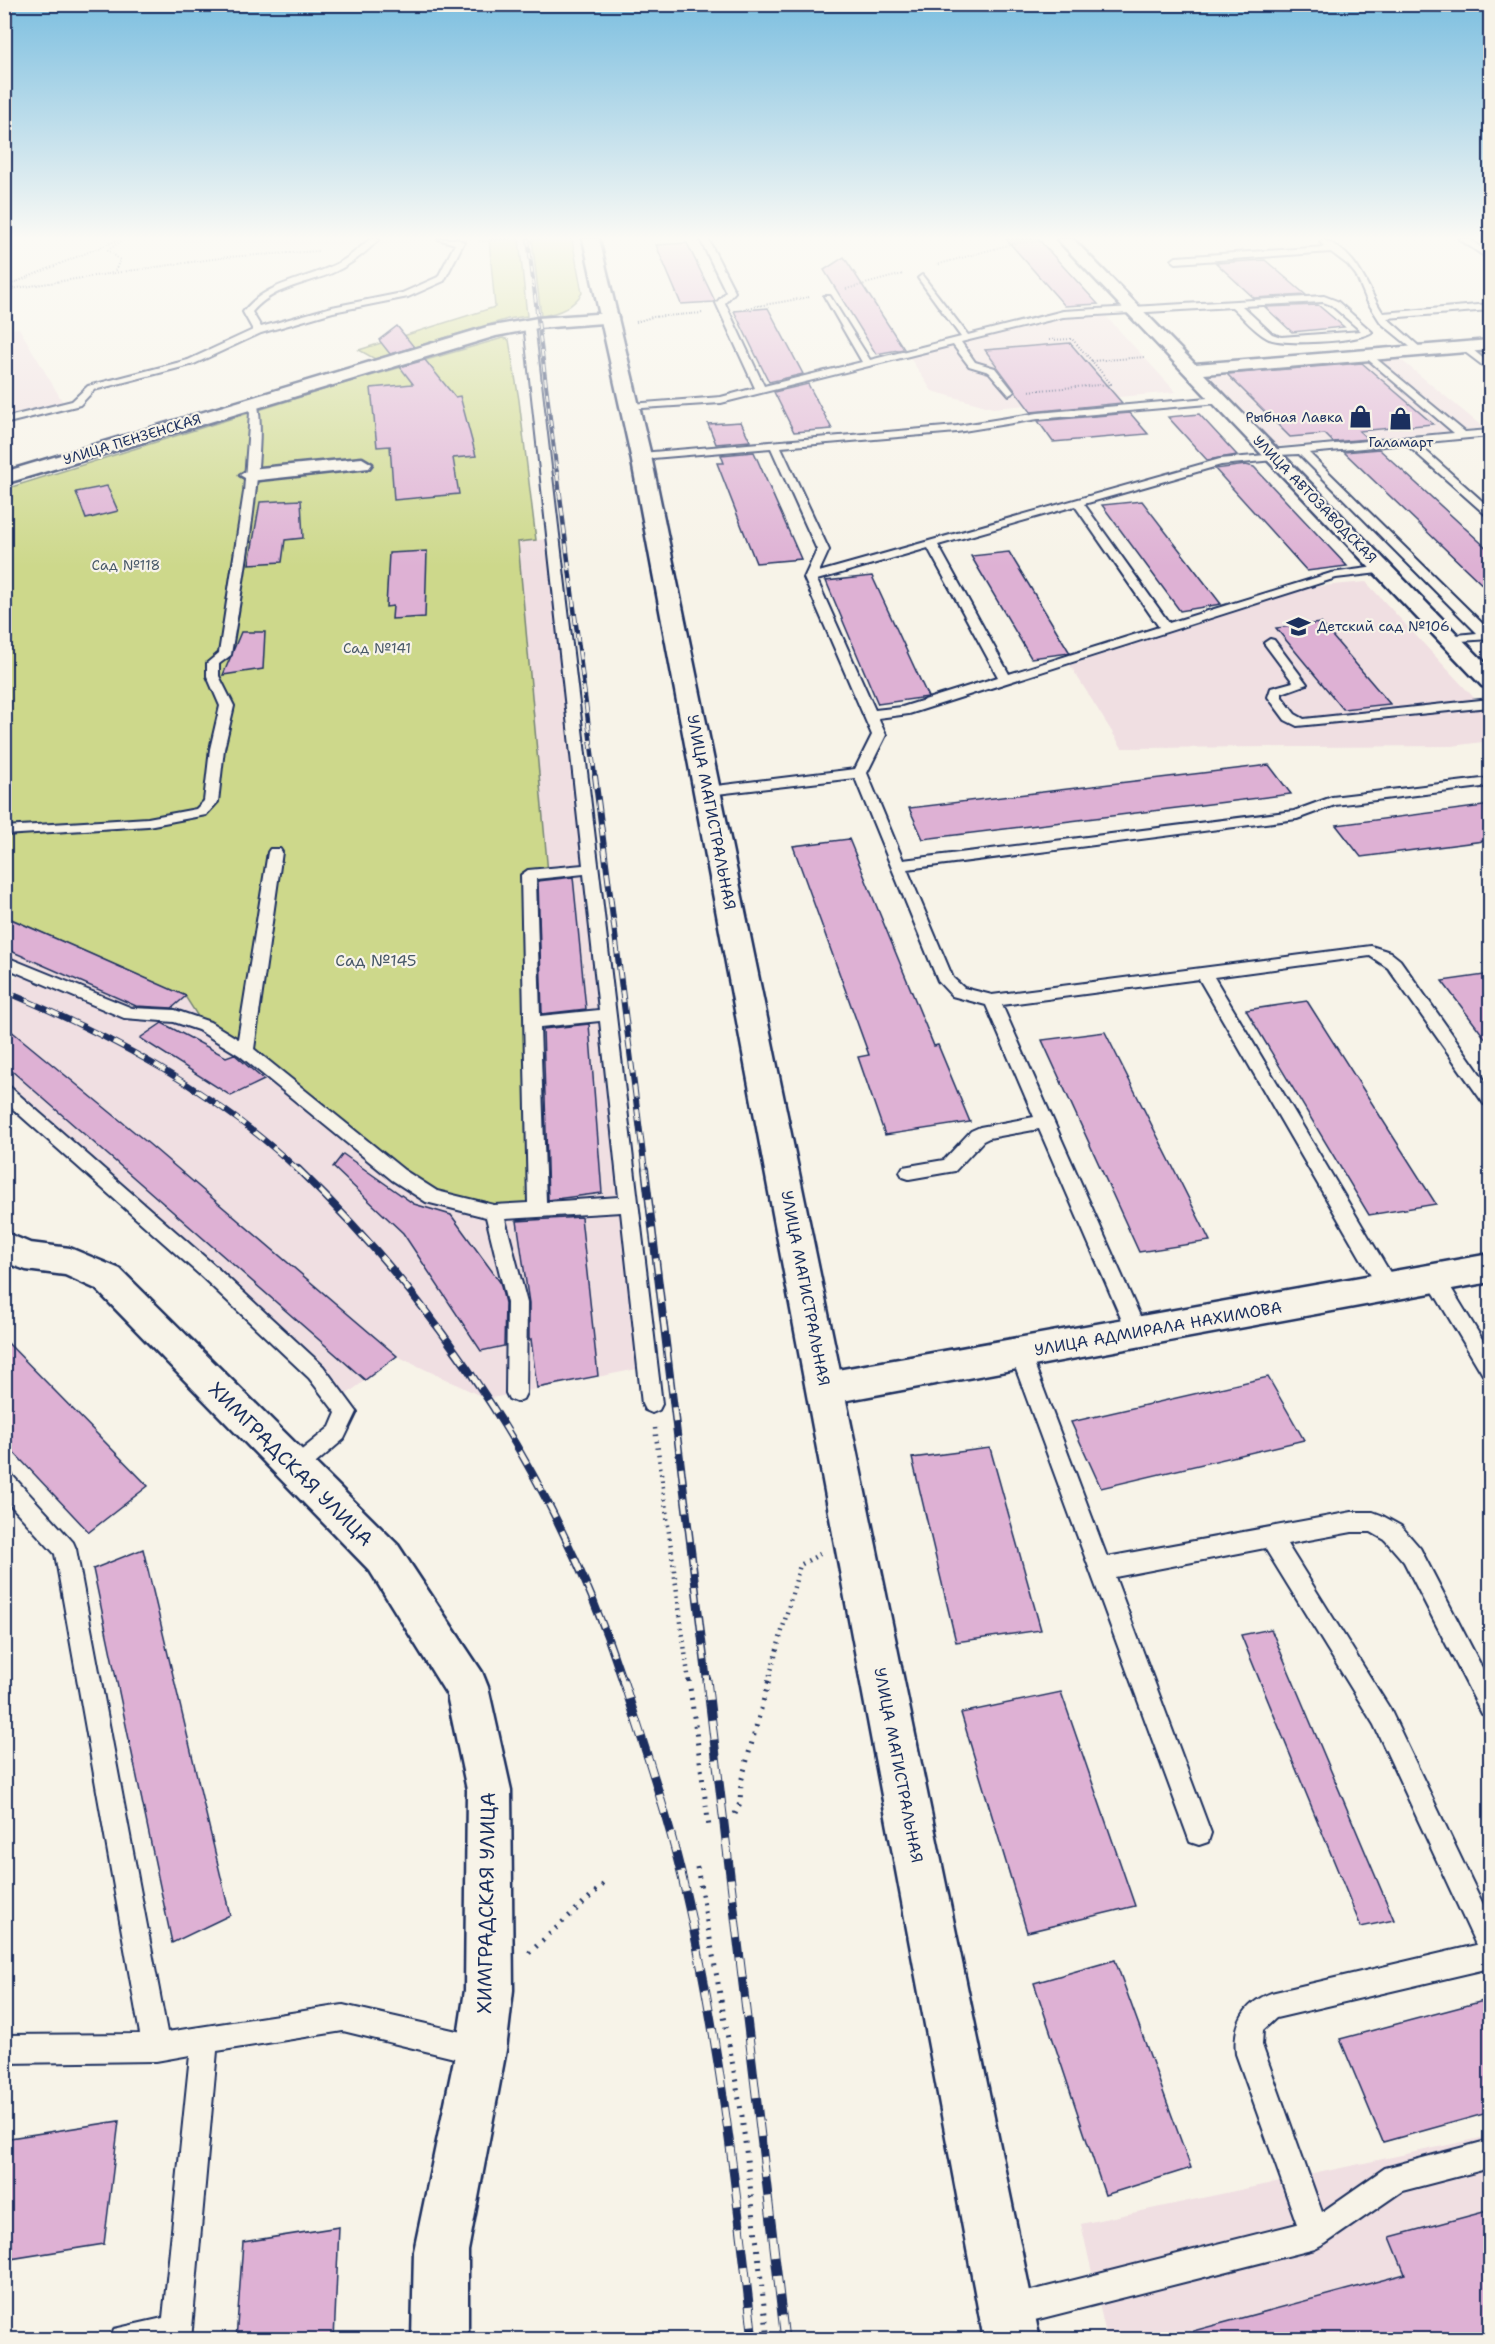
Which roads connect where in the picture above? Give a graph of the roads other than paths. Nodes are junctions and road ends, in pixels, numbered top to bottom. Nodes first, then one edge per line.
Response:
1 (220, 348) edge
2 (434, 348) edge
3 (532, 348) edge
4 (623, 348) edge
5 (741, 348) edge
6 (858, 348) edge
7 (925, 348) edge
8 (960, 348) edge
9 (1169, 348) edge
10 (1416, 348) edge
11 (1448, 348) edge
12 (1466, 348) edge
13 (1419, 351) junction
14 (1368, 355) junction
15 (867, 363) junction
16 (1491, 369) edge
17 (1190, 370) junction
18 (761, 390) junction
19 (1009, 392) road end
20 (1220, 400) junction
21 (252, 402) junction
22 (630, 407) junction
23 (4, 421) edge
24 (1491, 433) edge
25 (1462, 435) junction
26 (1408, 440) junction
27 (774, 444) junction
28 (1300, 450) junction
29 (1272, 455) junction
30 (641, 456) junction
31 (362, 464) dead end
32 (250, 475) junction
33 (4, 478) edge
34 (1078, 503) junction
35 (1491, 513) edge
36 (931, 544) junction
37 (1383, 570) junction
38 (810, 578) junction
39 (1166, 628) junction
40 (1489, 635) edge
41 (1450, 639) junction
42 (1270, 643) dead end
43 (1005, 679) junction
44 (1491, 681) edge
45 (1491, 703) edge
46 (870, 715) junction
47 (860, 773) junction
48 (1491, 782) edge
49 (708, 791) junction
50 (4, 831) edge
51 (275, 852) dead end
52 (898, 865) junction
53 (591, 869) junction
54 (4, 961) edge
55 (1203, 972) junction
56 (992, 1001) junction
57 (608, 1015) junction
58 (533, 1022) junction
59 (245, 1051) junction
60 (4, 1091) edge
61 (1491, 1100) edge
62 (1045, 1122) junction
63 (909, 1172) dead end
64 (629, 1204) junction
65 (537, 1210) junction
66 (494, 1212) junction
67 (4, 1246) edge
68 (1491, 1268) edge
69 (1435, 1278) junction
70 (1388, 1287) junction
71 (1137, 1332) junction
72 (1020, 1353) junction
73 (1491, 1369) edge
74 (826, 1388) junction
75 (516, 1393) dead end
76 (652, 1404) road end
77 (295, 1468) junction
78 (4, 1482) edge
79 (1270, 1537) junction
80 (1101, 1569) junction
81 (1491, 1706) edge
82 (1199, 1833) dead end
83 (1491, 1947) edge
84 (1491, 1955) edge
85 (205, 2039) junction
86 (156, 2047) junction
87 (4, 2049) edge
88 (481, 2050) junction
89 (1491, 2154) edge
90 (1315, 2234) junction
91 (1009, 2326) edge
92 (177, 2335) edge
93 (125, 2340) edge
94 (440, 2340) edge

1 - 23 lane
2 - 21 street, УЛИЦА ПЕНЗЕНСКАЯ
3 - 53 lane
4 - 22 street, УЛИЦА МАГИСТРАЛЬНАЯ
5 - 18 lane
6 - 15 lane
7 - 15 lane
8 - 19 lane
9 - 17 street, УЛИЦА АВТОЗАВОДСКАЯ
10 - 13 lane
11 - 13 street
12 - 16 lane
13 - 14 street
14 - 17 street
14 - 25 lane
15 - 18 lane
17 - 20 street, УЛИЦА АВТОЗАВОДСКАЯ
18 - 22 lane
20 - 27 lane
20 - 29 street, УЛИЦА АВТОЗАВОДСКАЯ
21 - 32 lane
21 - 33 street, УЛИЦА ПЕНЗЕНСКАЯ
22 - 30 street, УЛИЦА МАГИСТРАЛЬНАЯ
24 - 25 lane
25 - 26 lane
26 - 28 lane
26 - 35 lane
27 - 30 lane
27 - 38 lane
28 - 29 lane
28 - 40 lane
29 - 34 lane
29 - 37 street, УЛИЦА АВТОЗАВОДСКАЯ
30 - 49 street, УЛИЦА МАГИСТРАЛЬНАЯ
31 - 32 street
32 - 50 lane
34 - 36 lane
34 - 39 lane
36 - 38 lane
36 - 43 lane
37 - 39 lane
37 - 41 street, УЛИЦА АВТОЗАВОДСКАЯ
38 - 46 lane
39 - 43 lane
40 - 41 lane
41 - 44 street, УЛИЦА АВТОЗАВОДСКАЯ
42 - 45 lane
43 - 46 lane
46 - 47 lane
47 - 49 lane
47 - 52 lane
48 - 52 lane
49 - 74 street, УЛИЦА МАГИСТРАЛЬНАЯ
51 - 59 lane
52 - 56 lane
53 - 57 lane
53 - 58 lane
54 - 59 lane
55 - 56 lane
55 - 61 lane
55 - 70 lane
56 - 62 lane
57 - 58 lane
57 - 64 lane
58 - 65 lane
59 - 66 lane
60 - 77 lane
62 - 63 lane
62 - 71 lane
64 - 65 lane
64 - 76 lane
65 - 66 lane
66 - 75 lane
67 - 77 street, ХИМГРАДСКАЯ УЛИЦА
68 - 69 street, УЛИЦА АДМИРАЛА НАХИМОВА
69 - 70 street, УЛИЦА АДМИРАЛА НАХИМОВА
69 - 73 lane
70 - 71 street, УЛИЦА АДМИРАЛА НАХИМОВА
71 - 72 street, УЛИЦА АДМИРАЛА НАХИМОВА
72 - 74 street, УЛИЦА АДМИРАЛА НАХИМОВА
72 - 80 lane
74 - 91 street, УЛИЦА МАГИСТРАЛЬНАЯ
77 - 88 street, ХИМГРАДСКАЯ УЛИЦА
78 - 86 lane
79 - 80 lane
79 - 81 lane
79 - 83 lane
80 - 82 lane
84 - 90 lane
85 - 86 lane
85 - 88 lane
85 - 92 lane
86 - 87 lane
88 - 94 street, ХИМГРАДСКАЯ УЛИЦА
89 - 90 lane
90 - 91 lane
92 - 93 lane

